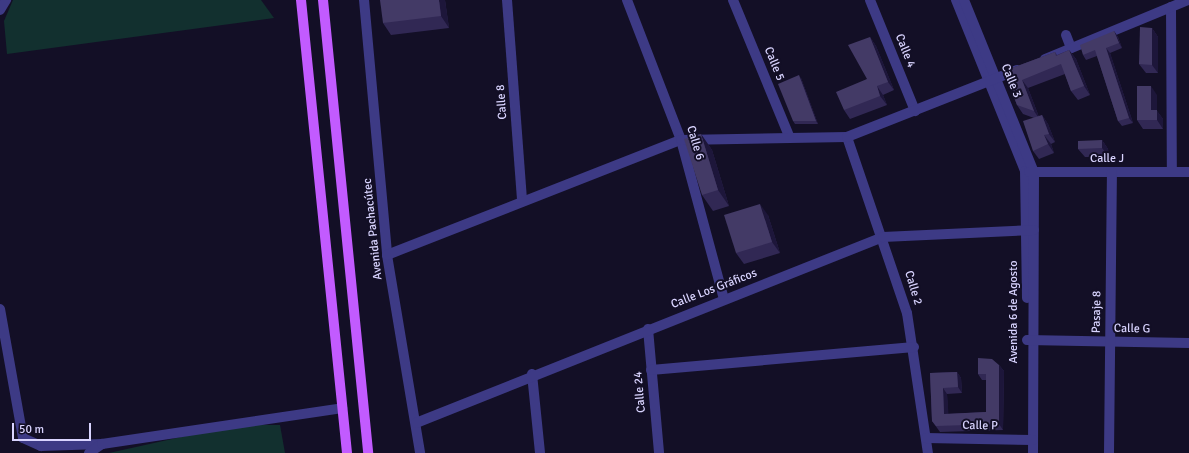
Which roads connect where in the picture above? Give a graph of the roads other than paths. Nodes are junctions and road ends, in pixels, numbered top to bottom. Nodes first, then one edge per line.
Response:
1 (6, 0) edge
2 (301, 0) edge
3 (323, 0) edge
4 (364, 0) edge
5 (507, 0) edge
6 (627, 0) edge
7 (733, 0) edge
8 (870, 0) edge
9 (956, 0) edge
10 (964, 0) edge
11 (1188, 0) edge
12 (1171, 7) junction
13 (0, 10) edge
14 (1066, 35) dead end
15 (1071, 48) junction
16 (993, 80) junction
17 (915, 111) junction
18 (846, 137) junction
19 (790, 138) junction
20 (681, 140) junction
21 (1030, 172) junction
22 (1112, 172) junction
23 (1172, 172) junction
24 (1189, 172) edge
25 (522, 201) junction
26 (1030, 231) junction
27 (884, 237) junction
28 (387, 255) junction
29 (724, 298) junction
30 (0, 309) edge
31 (648, 329) junction
32 (1030, 340) junction
33 (1110, 342) junction
34 (1189, 342) edge
35 (914, 347) junction
36 (651, 370) junction
37 (532, 374) junction
38 (342, 408) junction
39 (416, 423) junction
40 (926, 438) junction
41 (1030, 440) junction
42 (102, 444) junction
43 (89, 453) edge
44 (347, 453) edge
45 (368, 453) edge
46 (420, 453) edge
47 (540, 453) edge
48 (659, 453) edge
49 (928, 453) edge
50 (1026, 453) edge
51 (1033, 453) edge
52 (1109, 453) edge

1 - 13 street
2 - 38 main road
3 - 45 main road
4 - 28 street, Avenida Pachacútec
5 - 25 street, Calle 8
6 - 20 street, Calle 6
7 - 19 street, Calle 5
8 - 17 street, Calle 4
9 - 16 street, Calle 3
10 - 16 street, Calle 3
11 - 12 street
12 - 15 street
12 - 23 street
14 - 15 street
15 - 16 street
16 - 17 street
16 - 21 street, Calle 3
17 - 18 street
18 - 19 street
18 - 27 street, Calle 2
19 - 20 street
20 - 25 street
20 - 29 street, Calle 6
21 - 22 street, Calle J
21 - 26 street, Avenida 6 de Agosto
22 - 23 street, Calle J
22 - 33 street, Pasaje 8
23 - 24 street, Calle J
25 - 28 street
26 - 27 street, Calle Los Gráficos
26 - 32 street, Avenida 6 de Agosto
27 - 29 street, Calle Los Gráficos
27 - 35 street, Calle 2
28 - 39 street, Avenida Pachacútec
29 - 31 street, Calle Los Gráficos
30 - 42 street
31 - 36 street, Calle 24
31 - 37 street, Calle Los Gráficos
32 - 33 street, Calle G
32 - 41 street, Avenida 6 de Agosto
33 - 34 street, Calle G
33 - 52 street, Pasaje 8
35 - 36 street
35 - 40 street, Calle 2
36 - 48 street, Calle 24
37 - 39 street, Calle Los Gráficos
37 - 47 street
38 - 42 street
38 - 44 main road
39 - 46 street, Avenida Pachacútec
40 - 41 street, Calle P
40 - 49 street, Calle 2
41 - 50 street, Avenida 6 de Agosto
41 - 51 street, Avenida 6 de Agosto
42 - 43 street

